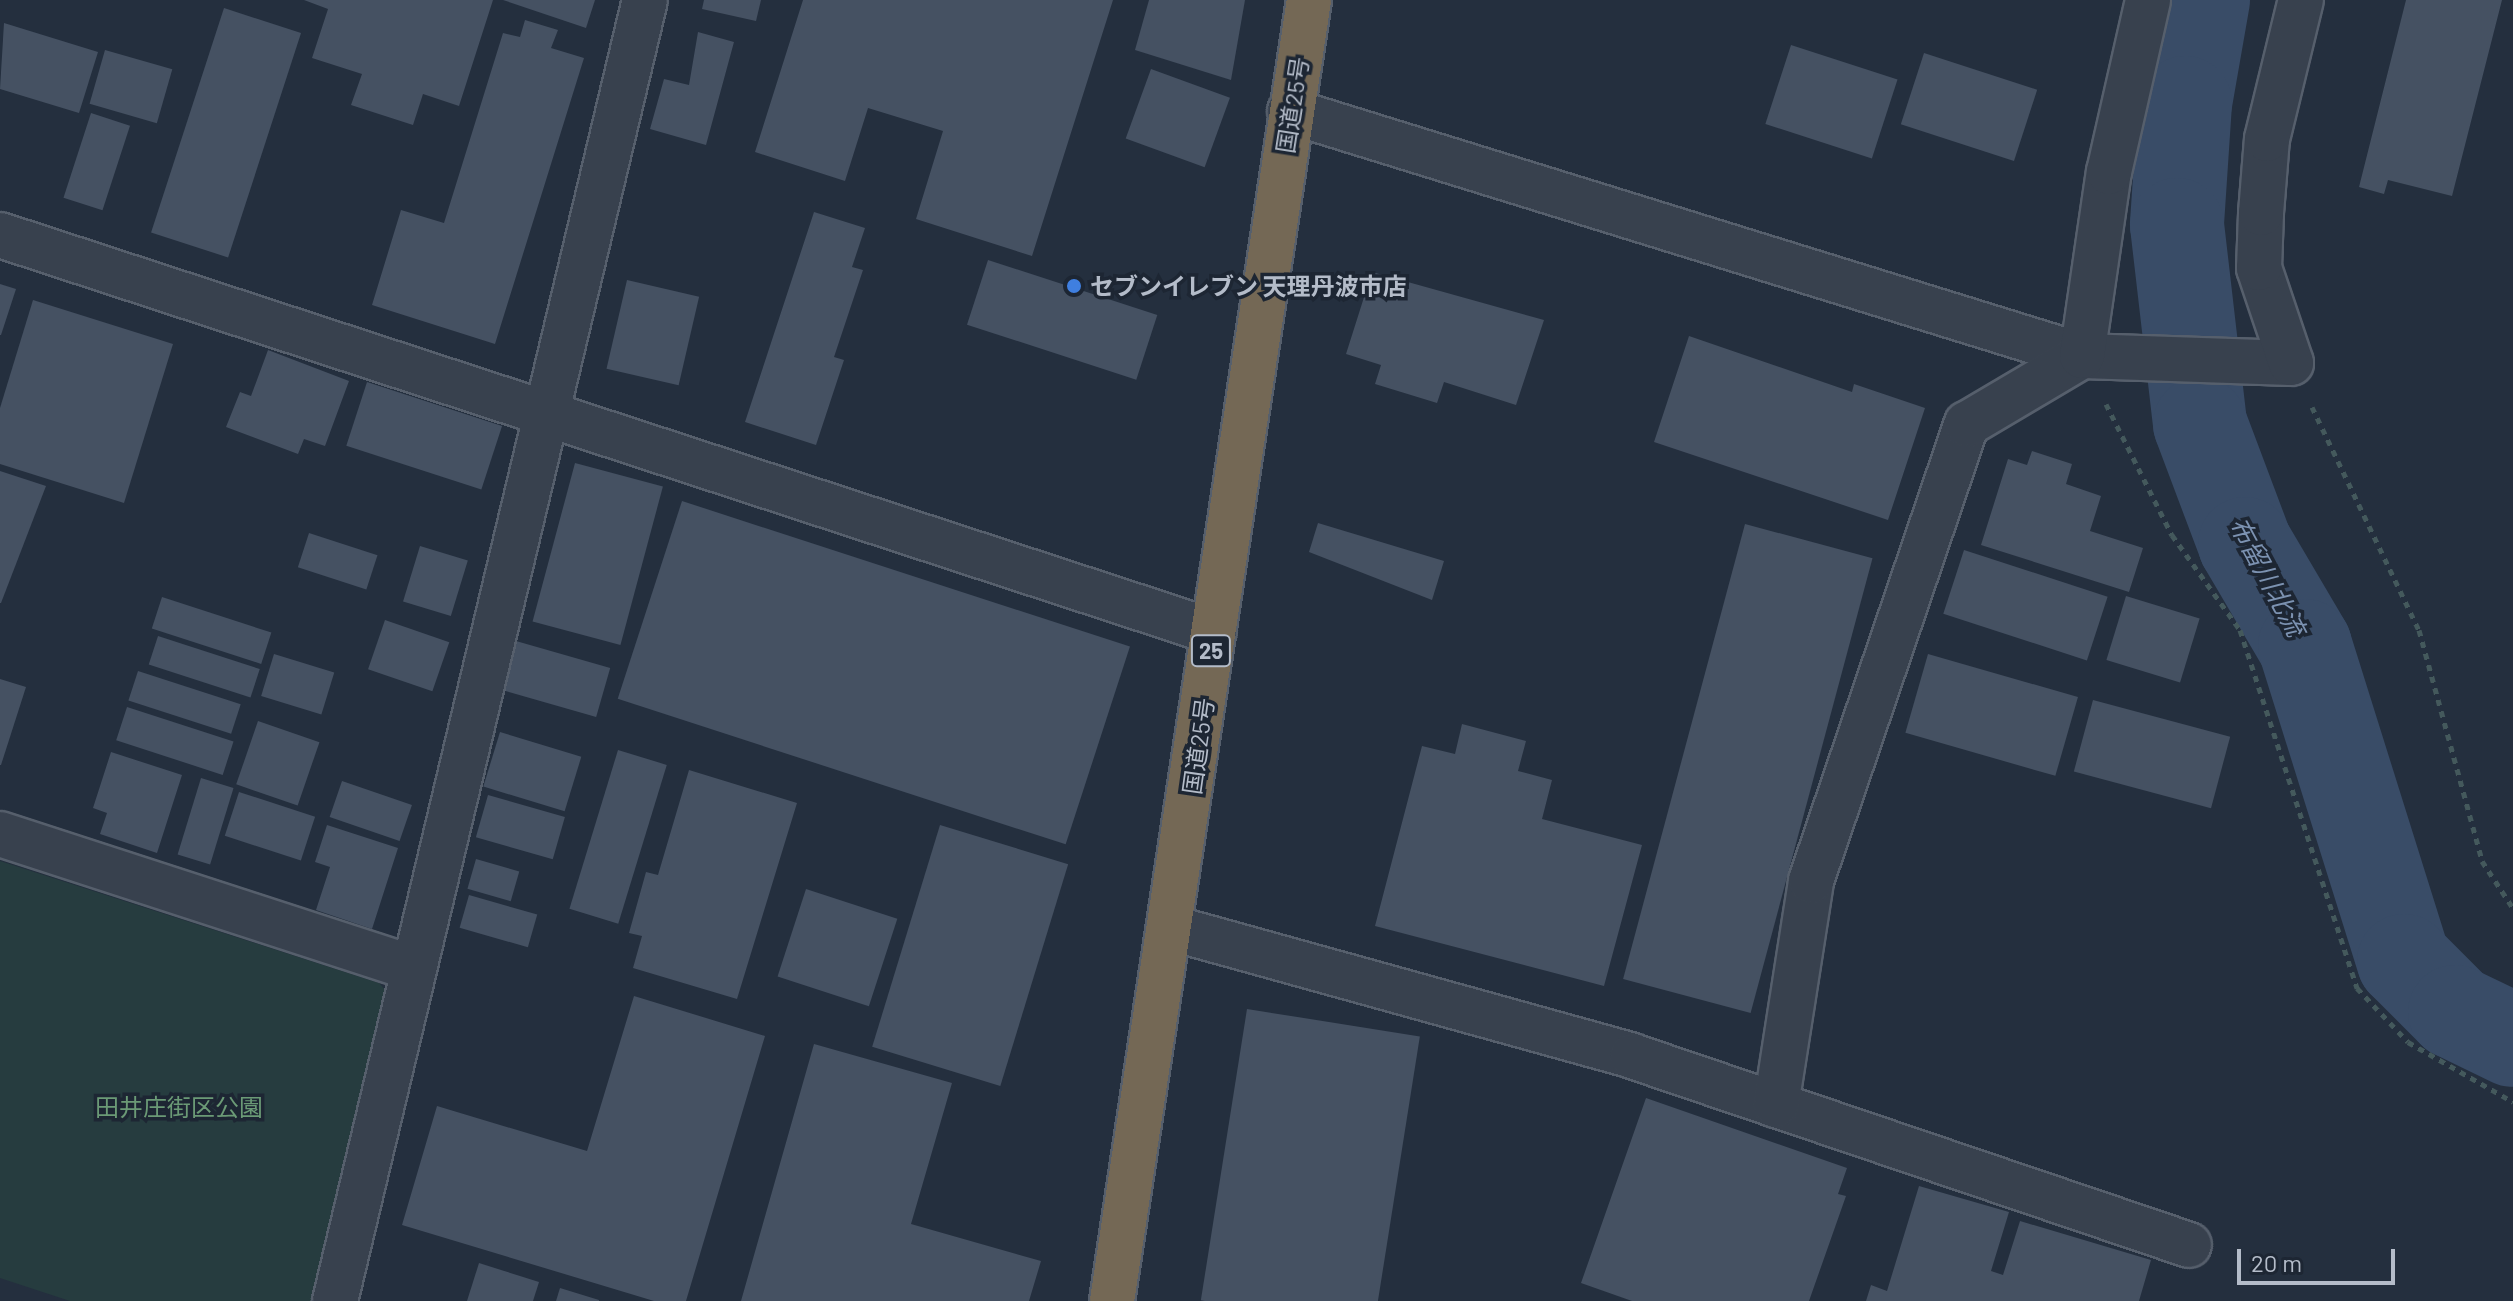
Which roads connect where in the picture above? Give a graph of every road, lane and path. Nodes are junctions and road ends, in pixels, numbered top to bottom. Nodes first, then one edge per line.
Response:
1 (645, 0) edge
2 (1309, 0) edge
3 (2148, 0) edge
4 (2301, 0) edge
5 (1290, 111) junction
6 (0, 235) edge
7 (2082, 356) junction
8 (2276, 363) junction
9 (544, 408) junction
10 (1214, 632) junction
11 (0, 834) edge
12 (2513, 908) edge
13 (1172, 928) junction
14 (410, 967) junction
15 (2513, 1102) edge
16 (1776, 1105) junction
17 (2189, 1245) dead end
18 (335, 1301) edge
19 (1112, 1301) edge

1 - 9 street
2 - 5 highway, 国道25号 / 25
3 - 7 street
4 - 8 street
5 - 7 street
5 - 10 highway, 国道25号 / 25
6 - 9 street
7 - 8 street
7 - 15 path
7 - 16 street
8 - 12 path
9 - 10 street
9 - 14 street
10 - 13 highway, 国道25号 / 25
11 - 14 street
13 - 16 street
13 - 19 highway, 国道25号 / 25
14 - 18 street
16 - 17 street

